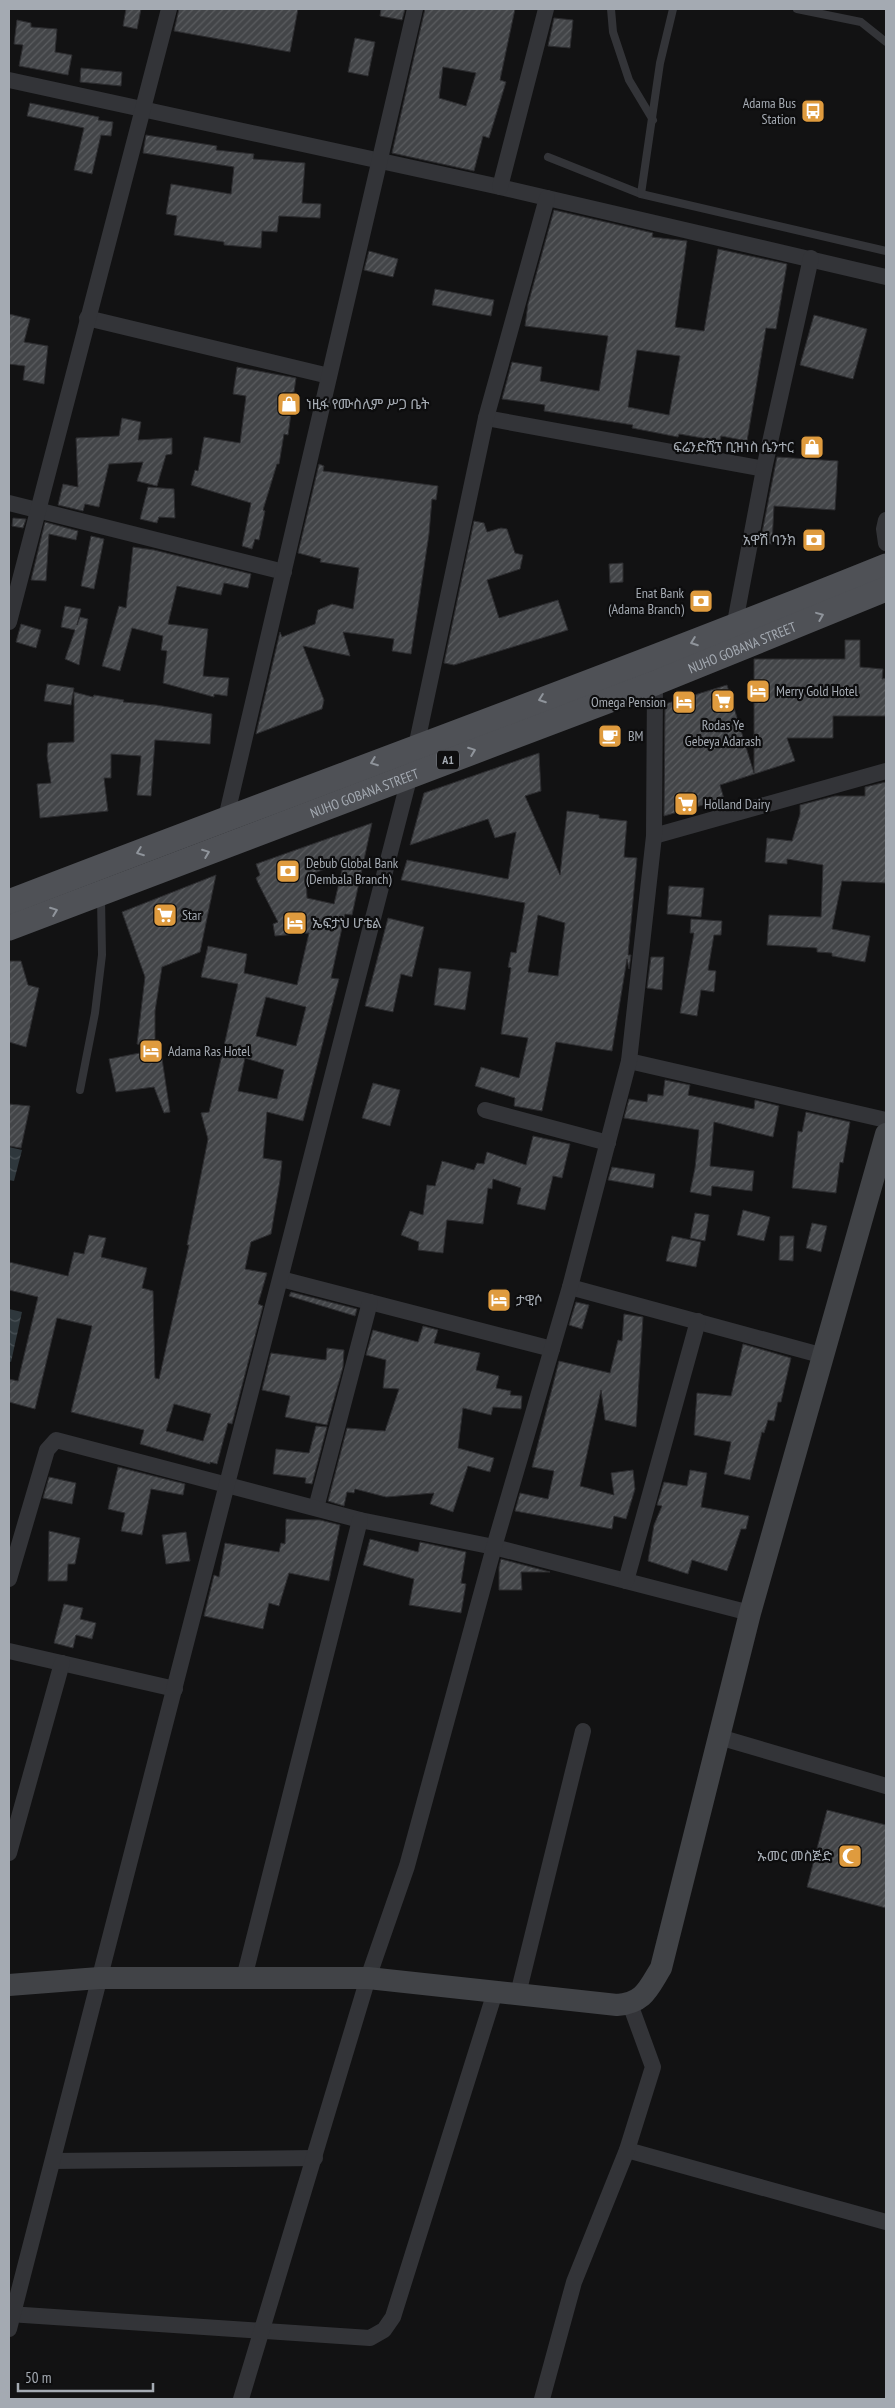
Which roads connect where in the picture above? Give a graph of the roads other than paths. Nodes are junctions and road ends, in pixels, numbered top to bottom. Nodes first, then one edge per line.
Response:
1 (170, 9) edge
2 (415, 9) edge
3 (546, 9) edge
4 (611, 9) edge
5 (672, 9) edge
6 (797, 9) edge
7 (886, 42) edge
8 (9, 80) edge
9 (143, 109) junction
10 (653, 120) junction
11 (548, 158) dead end
12 (380, 161) junction
13 (500, 187) junction
14 (641, 194) junction
15 (547, 198) junction
16 (886, 251) edge
17 (811, 258) junction
18 (886, 277) edge
19 (88, 318) junction
20 (329, 376) junction
21 (486, 418) junction
22 (764, 469) junction
23 (9, 503) edge
24 (38, 511) junction
25 (886, 520) edge
26 (886, 543) edge
27 (886, 566) edge
28 (284, 572) junction
29 (886, 589) edge
30 (9, 622) edge
31 (734, 628) junction
32 (730, 652) junction
33 (655, 683) junction
34 (415, 747) junction
35 (886, 771) edge
36 (410, 774) junction
37 (226, 818) junction
38 (654, 836) junction
39 (98, 881) junction
40 (9, 902) edge
41 (9, 928) edge
42 (629, 1061) junction
43 (80, 1090) dead end
44 (485, 1110) dead end
45 (886, 1120) edge
46 (886, 1134) edge
47 (608, 1143) junction
48 (281, 1279) junction
49 (570, 1287) junction
50 (370, 1302) junction
51 (698, 1321) junction
52 (552, 1349) junction
53 (824, 1356) junction
54 (228, 1486) junction
55 (316, 1508) junction
56 (360, 1520) junction
57 (494, 1547) junction
58 (9, 1579) edge
59 (626, 1580) junction
60 (750, 1613) junction
61 (9, 1651) edge
62 (62, 1663) junction
63 (175, 1689) junction
64 (583, 1731) dead end
65 (719, 1737) junction
66 (886, 1786) edge
67 (9, 1853) edge
68 (99, 1978) junction
69 (244, 1978) junction
70 (368, 1978) junction
71 (9, 1985) edge
72 (494, 1992) junction
73 (518, 1994) junction
74 (633, 2012) junction
75 (627, 2150) junction
76 (315, 2158) junction
77 (53, 2161) junction
78 (886, 2222) edge
79 (10, 2319) edge
80 (262, 2331) junction
81 (241, 2399) edge
82 (542, 2399) edge

1 - 9 street
2 - 12 street
3 - 13 street
4 - 10 lane
5 - 10 lane
6 - 7 lane
8 - 9 street
9 - 12 street
9 - 19 street
10 - 14 lane
11 - 14 lane
12 - 13 street
12 - 20 street
13 - 15 street
14 - 16 lane
15 - 17 street
15 - 21 street
17 - 18 street
17 - 22 street
19 - 20 street
19 - 24 street
20 - 28 street
21 - 22 street
21 - 34 street
22 - 31 street
23 - 24 street
24 - 28 street
24 - 30 street
25 - 26 street
27 - 31 main road, NUHO GOBANA STREET / A1
28 - 37 street
32 -> 29 main road, NUHO GOBANA STREET / A1
31 - 32 street
31 -> 34 main road, NUHO GOBANA STREET / A1
32 - 33 main road, NUHO GOBANA STREET / A1
36 -> 33 main road, NUHO GOBANA STREET / A1
33 - 38 street
34 - 36 street
34 -> 37 main road, NUHO GOBANA STREET / A1
35 - 38 street
39 -> 36 main road, NUHO GOBANA STREET / A1
36 - 48 street
37 -> 39 main road, NUHO GOBANA STREET / A1
38 - 42 street
39 - 40 main road, NUHO GOBANA STREET / A1
41 -> 39 main road, NUHO GOBANA STREET / A1
39 - 43 lane
42 - 45 street
42 - 47 street
44 - 47 street
46 - 53 street
47 - 49 street
48 - 50 street
48 - 54 street
49 - 51 street
49 - 52 street
50 - 52 street
50 - 55 street
51 - 53 street
51 - 59 street
52 - 57 street
53 - 60 street
54 - 55 street
54 - 58 street
54 - 63 street
55 - 56 street
56 - 57 street
56 - 69 street
57 - 59 street
57 - 70 street
59 - 60 street
60 - 65 street
61 - 62 street
62 - 63 street
62 - 67 street
63 - 68 street
64 - 73 street
65 - 66 street
65 - 74 street
68 - 69 street
68 - 71 street
68 - 77 street
69 - 70 street
70 - 72 street
70 - 76 street
72 - 73 street
72 - 80 street
73 - 74 street
74 - 75 street
75 - 78 street
75 - 82 street
76 - 77 street
76 - 80 street
77 - 79 street
79 - 80 street
80 - 81 street

